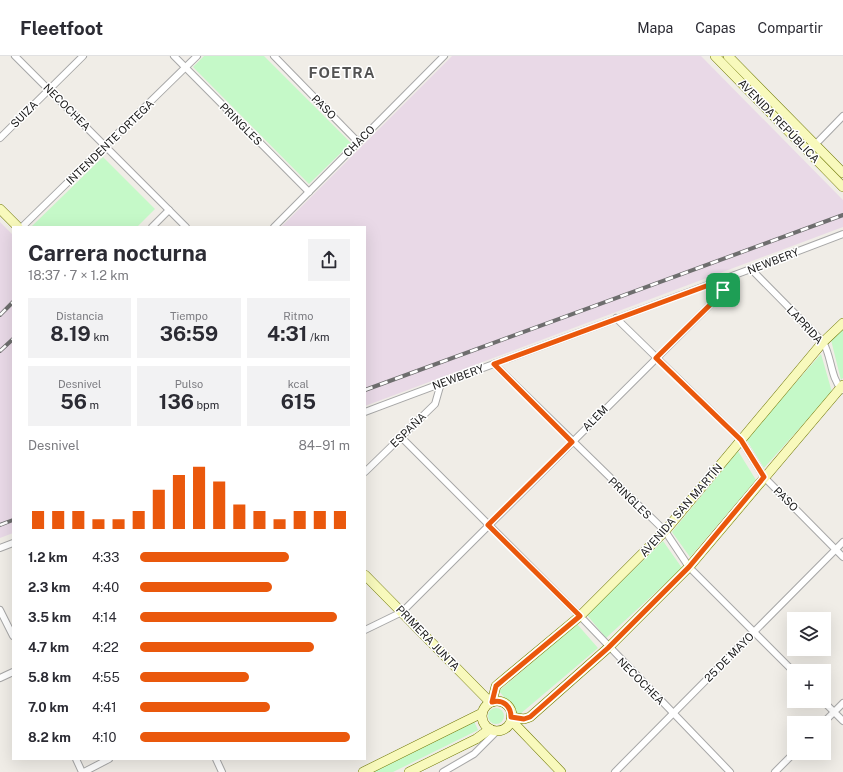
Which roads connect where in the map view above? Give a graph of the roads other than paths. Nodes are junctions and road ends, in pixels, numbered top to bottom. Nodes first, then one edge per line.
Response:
1 (15, 56) edge
2 (83, 56) edge
3 (174, 56) edge
4 (197, 56) edge
5 (274, 56) edge
6 (444, 56) edge
7 (715, 56) edge
8 (728, 56) edge
9 (185, 68) junction
10 (49, 90) junction
11 (843, 116) edge
12 (0, 138) edge
13 (358, 142) junction
14 (816, 144) junction
15 (106, 147) junction
16 (809, 151) junction
17 (843, 173) edge
18 (843, 187) edge
19 (309, 192) junction
20 (0, 209) edge
21 (169, 210) junction
22 (17, 226) edge
23 (23, 226) edge
24 (153, 226) edge
25 (185, 226) edge
26 (275, 226) edge
27 (843, 234) edge
28 (751, 269) junction
29 (728, 278) junction
30 (616, 318) junction
31 (843, 323) edge
32 (823, 342) junction
33 (656, 358) junction
34 (494, 364) junction
35 (441, 383) junction
36 (842, 388) edge
37 (366, 412) edge
38 (401, 437) junction
39 (741, 440) junction
40 (572, 442) junction
41 (366, 471) edge
42 (764, 477) junction
43 (488, 525) junction
44 (665, 531) junction
45 (843, 542) edge
46 (12, 543) edge
47 (0, 548) edge
48 (836, 550) junction
49 (843, 557) edge
50 (689, 567) junction
51 (366, 576) edge
52 (0, 610) edge
53 (402, 612) junction
54 (580, 616) junction
55 (366, 630) edge
56 (754, 632) junction
57 (12, 634) edge
58 (608, 648) junction
59 (787, 665) edge
60 (12, 672) edge
61 (0, 678) edge
62 (491, 702) junction
63 (843, 703) edge
64 (830, 708) edge
65 (834, 712) junction
66 (482, 713) junction
67 (673, 713) junction
68 (830, 716) edge
69 (511, 718) junction
70 (843, 721) edge
71 (497, 729) junction
72 (520, 731) junction
73 (77, 760) edge
74 (107, 760) edge
75 (216, 760) edge
76 (787, 760) edge
77 (83, 772) edge
78 (222, 772) edge
79 (363, 772) edge
80 (409, 772) edge
81 (443, 772) edge
82 (560, 772) edge
83 (615, 772) edge
84 (730, 772) edge
85 (775, 772) edge

1 - 10 street, NECOCHEA
2 - 10 street, SUIZA
3 - 9 street, PRINGLES
4 - 9 street, INTENDENTE ORTEGA
5 - 13 street, PASO
6 - 13 street, CHACO
7 - 16 main road, AVENIDA REPÚBLICA
8 - 14 main road, AVENIDA REPÚBLICA
9 - 15 street, INTENDENTE ORTEGA
9 - 19 street, PRINGLES
10 - 12 street, SUIZA
10 - 15 street, NECOCHEA
11 - 14 street
13 - 19 street, CHACO
14 - 16 street
14 - 17 main road, AVENIDA REPÚBLICA
15 - 21 street, NECOCHEA
15 - 23 street, INTENDENTE ORTEGA
16 - 18 main road, AVENIDA REPÚBLICA
19 - 26 street, CHACO
20 - 22 main road
21 - 24 street
21 - 25 street, NECOCHEA
27 - 28 street, NEWBERY
28 - 29 street, NEWBERY
28 - 32 street, LAPRIDA
29 - 30 street, NEWBERY
29 - 33 street, ALEM
30 - 33 street, PASO
30 - 34 street, NEWBERY
31 - 32 main road, AVENIDA SAN MARTÍN
32 - 36 street, LAPRIDA
32 - 39 main road, AVENIDA SAN MARTÍN
33 - 39 street, PASO
33 - 40 street, ALEM
34 - 35 street, NEWBERY
34 - 40 street, PRINGLES
35 - 37 street, NEWBERY
35 - 38 street, ESPAÑA
36 - 42 main road
38 - 41 street, ESPAÑA
38 - 43 street, NECOCHEA
39 - 42 street, PASO
39 - 44 main road, AVENIDA SAN MARTÍN
40 - 43 street, ALEM
40 - 44 street, PRINGLES
42 - 48 street, PASO
42 - 50 main road
43 - 53 street, ALEM
43 - 54 street, NECOCHEA
44 - 50 street, PRINGLES
44 - 54 main road, AVENIDA SAN MARTÍN
45 - 48 street, 25 DE MAYO
46 - 47 street
48 - 49 street, PASO
48 - 56 street, 25 DE MAYO
50 - 56 street, PRINGLES
50 - 58 main road
51 - 53 main road, PRIMERA JUNTA
52 - 57 street
53 - 55 street, ALEM
53 - 62 main road, PRIMERA JUNTA
54 - 58 street, NECOCHEA
54 - 62 main road, AVENIDA SAN MARTÍN
56 - 59 street, PRINGLES
56 - 67 street, 25 DE MAYO
58 - 67 street, NECOCHEA
58 - 69 main road
60 - 61 street
62 - 66 main road
62 - 69 main road
63 - 65 street
64 - 65 street
65 - 68 street
65 - 70 street
66 - 71 main road
66 - 79 main road
67 - 83 street, 25 DE MAYO
67 - 84 street, NECOCHEA
69 - 71 main road
69 - 72 main road
71 - 72 main road
71 - 80 main road
71 - 81 street
72 - 82 main road
73 - 77 street
74 - 77 street
75 - 78 street
76 - 85 street

